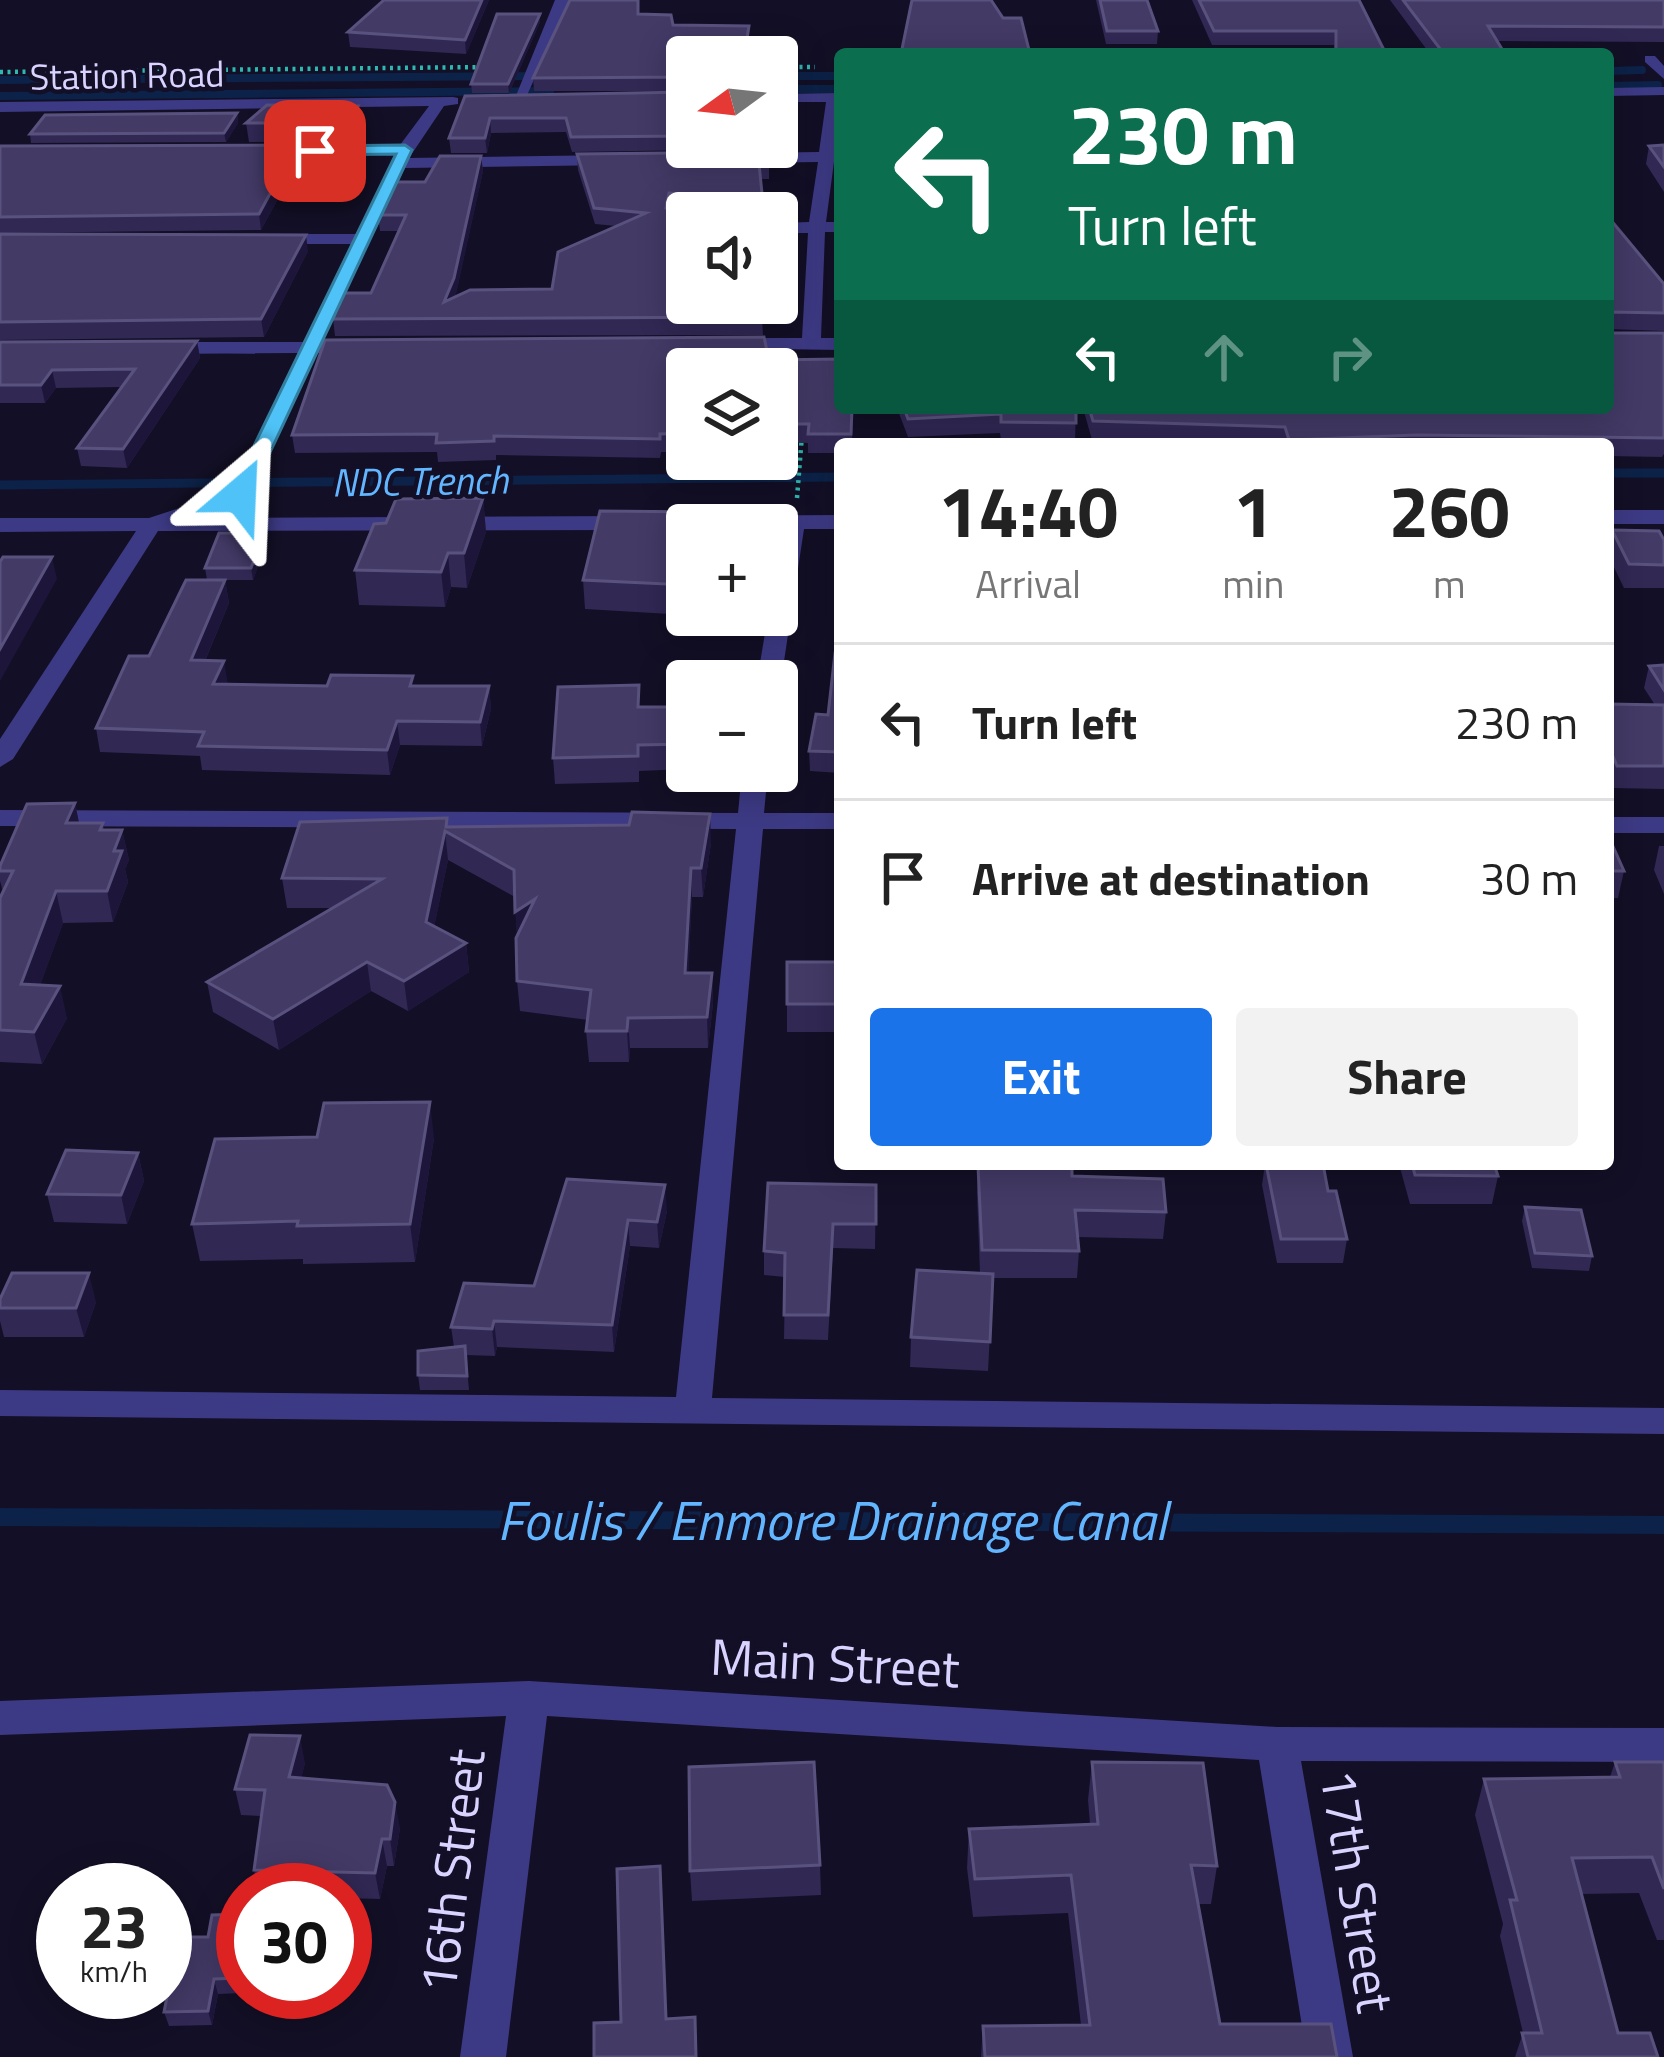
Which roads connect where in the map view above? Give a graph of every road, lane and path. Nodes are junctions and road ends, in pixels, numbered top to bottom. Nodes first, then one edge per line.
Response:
1 (562, 0) edge
2 (1664, 58) edge
3 (531, 68) junction
4 (0, 72) edge
5 (1664, 75) edge
6 (1664, 91) edge
7 (1614, 92) edge
8 (834, 97) edge
9 (798, 98) edge
10 (498, 100) edge
11 (518, 100) junction
12 (539, 100) edge
13 (439, 101) junction
14 (478, 101) edge
15 (3, 109) edge
16 (286, 151) edge
17 (402, 156) junction
18 (798, 157) edge
19 (832, 157) edge
20 (635, 160) edge
21 (798, 227) edge
22 (817, 227) junction
23 (834, 227) edge
24 (249, 239) edge
25 (363, 239) junction
26 (716, 344) edge
27 (811, 344) junction
28 (834, 344) edge
29 (383, 346) edge
30 (311, 347) junction
31 (144, 348) edge
32 (802, 434) edge
33 (796, 504) edge
34 (1614, 517) edge
35 (1664, 517) edge
36 (834, 522) edge
37 (666, 523) edge
38 (798, 523) edge
39 (152, 524) junction
40 (0, 525) edge
41 (0, 759) edge
42 (751, 792) edge
43 (0, 818) edge
44 (747, 820) junction
45 (834, 821) edge
46 (1614, 825) edge
47 (1664, 825) edge
48 (0, 1402) edge
49 (692, 1411) junction
50 (1664, 1421) edge
51 (529, 1699) junction
52 (0, 1718) edge
53 (1277, 1744) junction
54 (1664, 1745) edge
55 (483, 2057) edge
56 (1330, 2057) edge

1 - 3 street
2 - 5 street
3 - 4 path
3 - 11 street
6 - 7 street
8 - 9 street
10 - 11 street
11 - 12 street
13 - 14 street, Station Road
13 - 15 street, Station Road
13 - 17 street
16 - 17 street
17 - 20 street
17 - 25 street
18 - 19 street
19 - 22 street
21 - 22 street
22 - 23 street
22 - 27 street
24 - 25 street
25 - 30 street
26 - 27 street
27 - 28 street
29 - 30 street
30 - 31 street
30 - 39 street
32 - 33 path
34 - 35 street
36 - 38 street
37 - 39 street
39 - 40 street
39 - 41 street
42 - 44 street
43 - 44 street
44 - 45 street
44 - 49 street
46 - 47 street
48 - 49 street
49 - 50 street
51 - 52 street, Main Street
51 - 53 street, Main Street
51 - 55 street, 16th Street
53 - 54 street, Main Street
53 - 56 street, 17th Street

